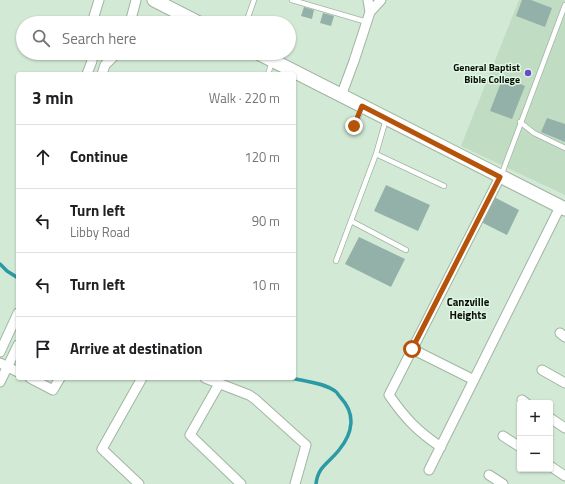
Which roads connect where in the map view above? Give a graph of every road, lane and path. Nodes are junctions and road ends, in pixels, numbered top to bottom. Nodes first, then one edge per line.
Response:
1 (98, 0) edge
2 (136, 0) edge
3 (154, 0) edge
4 (254, 0) edge
5 (292, 0) edge
6 (368, 0) edge
7 (381, 0) edge
8 (565, 6) edge
9 (370, 12) junction
10 (94, 16) edge
11 (132, 16) edge
12 (186, 16) edge
13 (248, 16) edge
14 (367, 22) junction
15 (90, 60) edge
16 (94, 60) edge
17 (112, 60) edge
18 (273, 60) joint
19 (103, 70) edge
20 (87, 72) edge
21 (269, 72) edge
22 (296, 72) edge
23 (296, 72) edge
24 (341, 96) junction
25 (362, 106) junction
26 (386, 118) junction
27 (520, 122) junction
28 (354, 126) dead end
29 (565, 148) edge
30 (376, 154) junction
31 (500, 177) junction
32 (444, 186) dead end
33 (562, 208) edge
34 (351, 221) junction
35 (406, 250) dead end
36 (336, 261) dead end
37 (16, 317) edge
38 (16, 348) edge
39 (412, 349) junction
40 (0, 352) edge
41 (4, 365) edge
42 (542, 370) dead end
43 (16, 371) edge
44 (34, 380) edge
45 (59, 380) edge
46 (141, 380) edge
47 (210, 380) edge
48 (474, 380) junction
49 (0, 382) edge
50 (565, 383) edge
51 (219, 384) junction
52 (553, 420) edge
53 (565, 428) edge
54 (503, 436) dead end
55 (517, 444) edge
56 (440, 447) junction
57 (553, 468) edge
58 (429, 470) dead end
59 (489, 475) dead end
60 (565, 476) edge
61 (138, 484) edge
62 (241, 484) edge
63 (296, 484) edge
64 (503, 484) edge

1 - 10 street
2 - 11 street
3 - 12 main road
4 - 13 lane
5 - 14 lane
6 - 9 street
7 - 9 street
8 - 27 lane
9 - 14 street
14 - 24 street
15 - 20 street
16 - 19 street
17 - 19 street
18 - 21 lane
18 - 23 main road
22 - 24 main road
24 - 25 main road
25 - 26 main road
25 - 28 lane
26 - 30 lane
26 - 31 main road
27 - 29 lane
27 - 31 lane
30 - 32 lane
30 - 34 lane
31 - 33 main road
31 - 39 street
33 - 48 street
34 - 35 lane
34 - 36 lane
37 - 40 street
38 - 41 street
39 - 48 street
39 - 56 street
41 - 43 street
41 - 49 street
42 - 50 street
44 - 45 street
46 - 61 street
47 - 51 street
48 - 56 street
51 - 62 street
51 - 63 street
52 - 53 street
54 - 55 street
56 - 58 street
57 - 60 street
59 - 64 street

